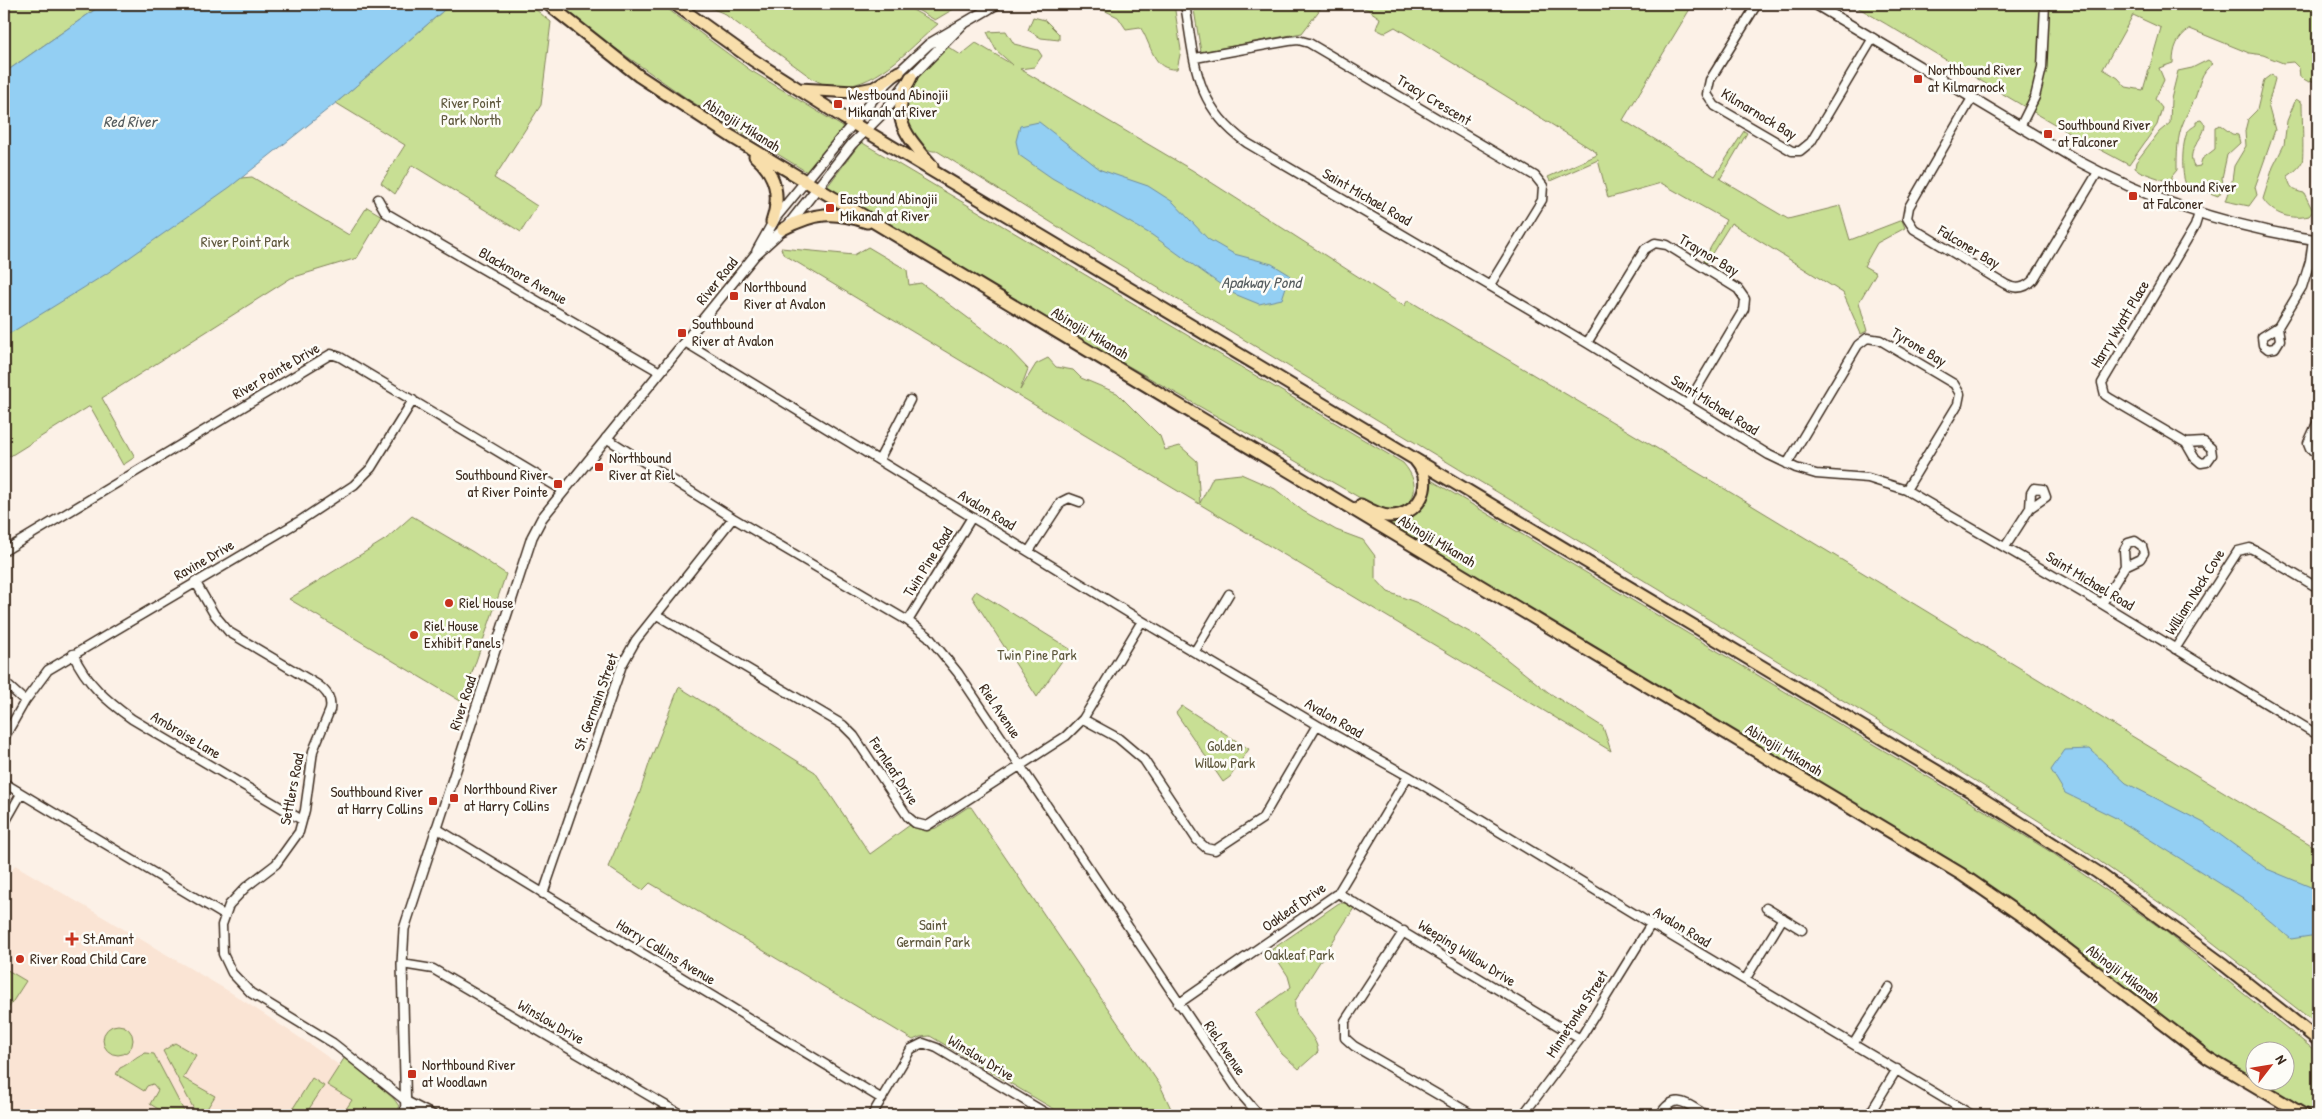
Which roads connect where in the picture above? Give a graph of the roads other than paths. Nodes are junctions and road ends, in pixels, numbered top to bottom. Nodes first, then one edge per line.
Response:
1 (548, 4) edge
2 (675, 4) edge
3 (997, 4) edge
4 (1185, 4) edge
5 (1757, 4) edge
6 (1816, 4) edge
7 (2045, 4) edge
8 (961, 26) junction
9 (1873, 38) junction
10 (1195, 58) junction
11 (898, 72) junction
12 (911, 77) junction
13 (797, 89) junction
14 (1972, 98) junction
15 (854, 122) junction
16 (2020, 127) junction
17 (866, 130) junction
18 (732, 137) junction
19 (2098, 172) junction
20 (938, 173) junction
21 (806, 181) junction
22 (818, 188) junction
23 (378, 199) dead end
24 (2199, 213) junction
25 (772, 222) junction
26 (783, 229) junction
27 (886, 229) junction
28 (2315, 240) edge
29 (755, 255) junction
30 (1490, 285) junction
31 (2278, 327) dead end
32 (685, 342) junction
33 (1586, 343) junction
34 (660, 372) junction
35 (412, 400) junction
36 (910, 400) dead end
37 (1688, 403) junction
38 (2318, 420) edge
39 (606, 438) junction
40 (2186, 442) dead end
41 (1254, 448) junction
42 (2318, 455) edge
43 (1412, 457) junction
44 (879, 460) junction
45 (1787, 464) junction
46 (1906, 490) junction
47 (564, 491) junction
48 (1080, 502) dead end
49 (2030, 508) dead end
50 (732, 518) junction
51 (972, 518) junction
52 (2005, 547) junction
53 (4, 551) edge
54 (1029, 551) junction
55 (2126, 566) dead end
56 (195, 581) junction
57 (2318, 588) edge
58 (1229, 594) dead end
59 (2102, 604) junction
60 (657, 615) junction
61 (908, 621) junction
62 (1142, 621) junction
63 (2175, 649) junction
64 (1195, 651) junction
65 (73, 654) junction
66 (4, 682) edge
67 (25, 701) junction
68 (1084, 719) junction
69 (1317, 725) junction
70 (2318, 736) edge
71 (4, 738) edge
72 (1020, 766) junction
73 (1408, 776) junction
74 (4, 783) edge
75 (22, 794) junction
76 (302, 820) junction
77 (4, 824) edge
78 (436, 828) junction
79 (1338, 893) junction
80 (543, 894) junction
81 (1766, 908) dead end
82 (224, 915) junction
83 (1783, 918) junction
84 (1651, 924) junction
85 (1802, 930) dead end
86 (1404, 931) junction
87 (402, 964) junction
88 (1745, 980) junction
89 (1889, 987) dead end
90 (1178, 1004) junction
91 (1580, 1039) junction
92 (2318, 1040) edge
93 (1854, 1043) junction
94 (1896, 1069) junction
95 (882, 1099) junction
96 (406, 1101) junction
97 (1255, 1114) edge
98 (406, 1115) edge
99 (433, 1115) edge
100 (682, 1115) edge
101 (872, 1115) edge
102 (1050, 1115) edge
103 (1473, 1115) edge
104 (1523, 1115) edge
105 (1660, 1115) edge
106 (1706, 1115) edge
107 (1869, 1115) edge
108 (1972, 1115) edge
109 (2304, 1115) edge

1 - 18 main road, Abinojii Mikanah
2 - 13 main road
3 - 8 street, River Road
4 - 10 street, Saint Michael Road
5 - 9 street, Kilmarnock Bay
6 - 9 street
7 - 16 street
8 - 11 street, River Road
8 - 12 street, River Road
9 - 14 street
10 - 30 street, Saint Michael Road
10 - 30 street, Tracy Crescent
11 - 13 main road
11 - 15 street, River Road
12 - 17 street, River Road
12 - 20 main road
13 - 15 main road
14 - 16 street
14 - 19 street, Falconer Bay
15 - 17 main road
15 - 21 street, River Road
16 - 19 street
17 - 20 main road
17 - 22 street, River Road
18 - 21 main road, Abinojii Mikanah
18 - 25 main road
19 - 24 street
20 - 43 main road
21 - 22 main road, Abinojii Mikanah
21 - 25 street, River Road
22 - 26 street, River Road
22 - 27 main road, Abinojii Mikanah
23 - 34 street, Blackmore Avenue
24 - 28 street
24 - 40 street, Harry Wyatt Place
25 - 29 street, River Road
26 - 27 main road
26 - 29 street, River Road
27 - 41 main road, Abinojii Mikanah
28 - 31 street
29 - 32 street, River Road
30 - 33 street, Saint Michael Road
32 - 34 street, River Road
32 - 44 street, Avalon Road
33 - 37 street, Saint Michael Road
33 - 37 street, Traynor Bay
34 - 39 street, River Road
35 - 47 street, River Pointe Drive
35 - 53 street, River Pointe Drive
35 - 56 street, Ravine Drive
36 - 44 street
37 - 45 street, Saint Michael Road
38 - 42 street
39 - 47 street, River Road
39 - 50 street, Riel Avenue
41 - 43 main road
41 - 109 main road, Abinojii Mikanah
43 - 92 main road
44 - 51 street, Avalon Road
45 - 46 street, Saint Michael Road
45 - 46 street, Tyrone Bay
46 - 52 street, Saint Michael Road
47 - 78 street, River Road
48 - 54 street
49 - 52 street
50 - 60 street, St. Germain Street
50 - 61 street, Riel Avenue
51 - 54 street, Avalon Road
51 - 61 street, Twin Pine Road
52 - 59 street, Saint Michael Road
54 - 62 street, Avalon Road
55 - 59 street
56 - 65 street, Ravine Drive
56 - 76 street, Settlers Road
57 - 63 street, William Nock Cove
58 - 64 street
59 - 63 street, Saint Michael Road
60 - 72 street, Fernleaf Drive
60 - 80 street, St. Germain Street
61 - 72 street, Riel Avenue
62 - 64 street, Avalon Road
62 - 68 street, Fernleaf Drive
63 - 70 street, Saint Michael Road
64 - 69 street, Avalon Road
65 - 67 street, Ravine Drive
65 - 76 street, Ambroise Lane
66 - 67 street
67 - 71 street, Ravine Drive
68 - 69 street
68 - 72 street, Fernleaf Drive
69 - 73 street, Avalon Road
72 - 90 street, Riel Avenue
73 - 79 street, Oakleaf Drive
73 - 84 street, Avalon Road
74 - 75 street
75 - 77 street
75 - 82 street
76 - 82 street, Settlers Road
78 - 80 street, Harry Collins Avenue
78 - 87 street, River Road
79 - 86 street, Weeping Willow Drive
79 - 90 street, Oakleaf Drive
80 - 95 street, Harry Collins Avenue
81 - 83 street
82 - 96 street, Settlers Road
83 - 85 street
83 - 88 street
84 - 88 street, Avalon Road
84 - 91 street, Minnetonka Street
86 - 91 street, Weeping Willow Drive
86 - 103 street
87 - 96 street, River Road
87 - 100 street, Winslow Drive
88 - 93 street, Avalon Road
89 - 93 street
90 - 97 street, Riel Avenue
91 - 104 street, Minnetonka Street
93 - 94 street, Avalon Road
94 - 107 street
94 - 108 street, Avalon Road
95 - 101 street, Winslow Drive
95 - 102 street, Winslow Drive
96 - 98 street, River Road
96 - 99 street, Settlers Road
105 - 106 street

